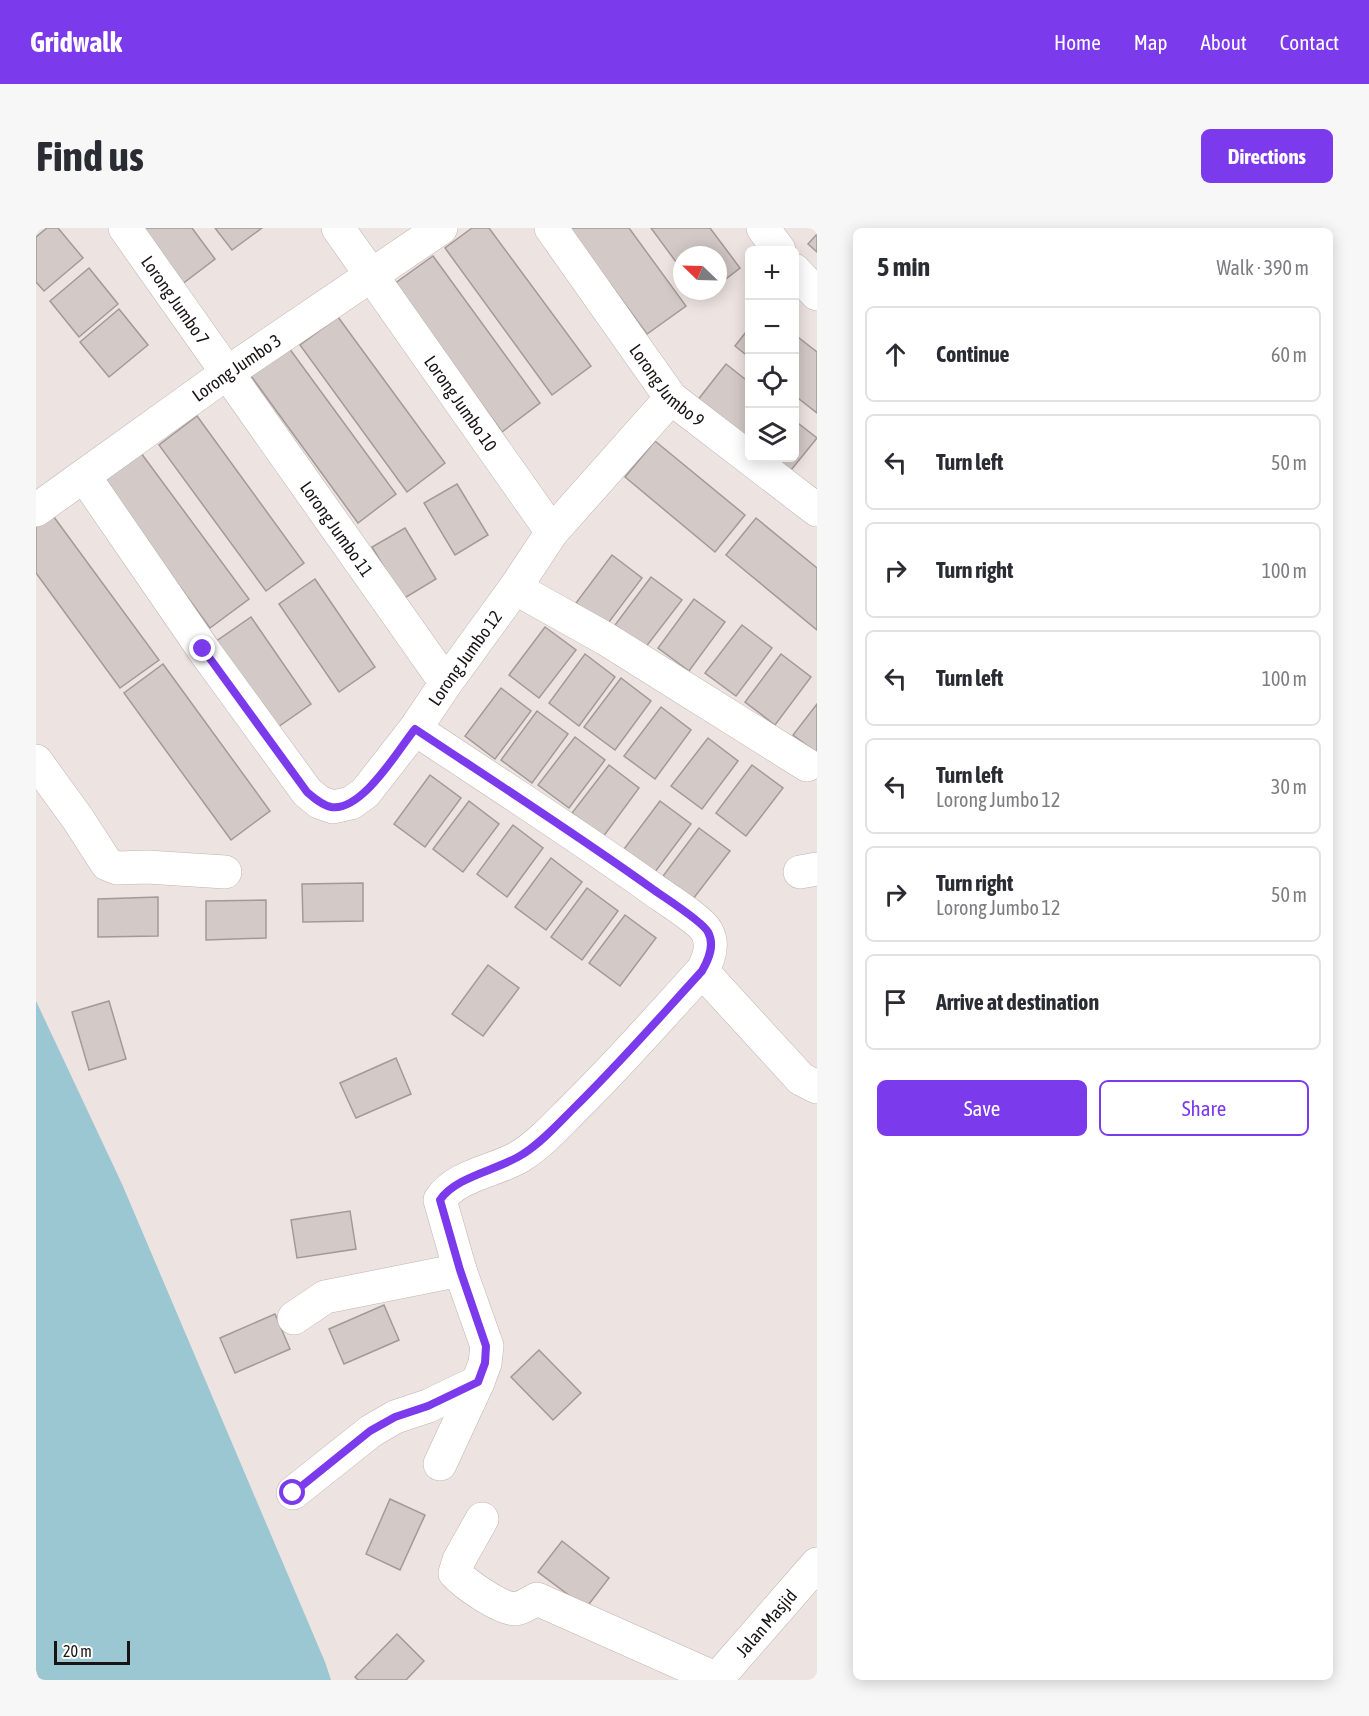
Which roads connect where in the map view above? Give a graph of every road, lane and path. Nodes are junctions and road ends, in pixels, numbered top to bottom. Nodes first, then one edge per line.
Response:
1 (125, 228) edge
2 (338, 228) edge
3 (441, 228) edge
4 (551, 228) edge
5 (763, 228) edge
6 (775, 246) edge
7 (799, 274) edge
8 (372, 275) junction
9 (817, 294) edge
10 (227, 374) junction
11 (671, 398) junction
12 (84, 476) junction
13 (36, 510) edge
14 (817, 510) edge
15 (552, 532) junction
16 (515, 588) junction
17 (446, 683) junction
18 (415, 729) junction
19 (36, 761) edge
20 (807, 765) dead end
21 (225, 872) dead end
22 (702, 971) junction
23 (817, 1087) edge
24 (460, 1270) junction
25 (294, 1318) dead end
26 (478, 1382) junction
27 (441, 1464) dead end
28 (293, 1493) dead end
29 (482, 1519) dead end
30 (817, 1564) edge
31 (716, 1680) edge

1 - 10 street, Lorong Jumbo 7
2 - 8 street, Lorong Jumbo 10
3 - 8 street, Lorong Jumbo 3
4 - 11 street, Lorong Jumbo 9
5 - 6 street
7 - 9 street
8 - 10 street, Lorong Jumbo 3
8 - 15 street, Lorong Jumbo 10
10 - 12 street, Lorong Jumbo 3
10 - 17 street, Lorong Jumbo 11
11 - 14 street, Lorong Jumbo 9
11 - 15 street, Lorong Jumbo 12
12 - 13 street, Lorong Jumbo 3
12 - 18 street, Lorong Jumbo 12
15 - 16 street, Lorong Jumbo 12
16 - 17 street, Lorong Jumbo 12
16 - 20 street
17 - 18 street, Lorong Jumbo 12
18 - 22 street
19 - 21 street
22 - 23 street
22 - 24 street
24 - 25 street
24 - 26 street
26 - 27 street
26 - 28 street
29 - 31 street
30 - 31 street, Jalan Masjid

